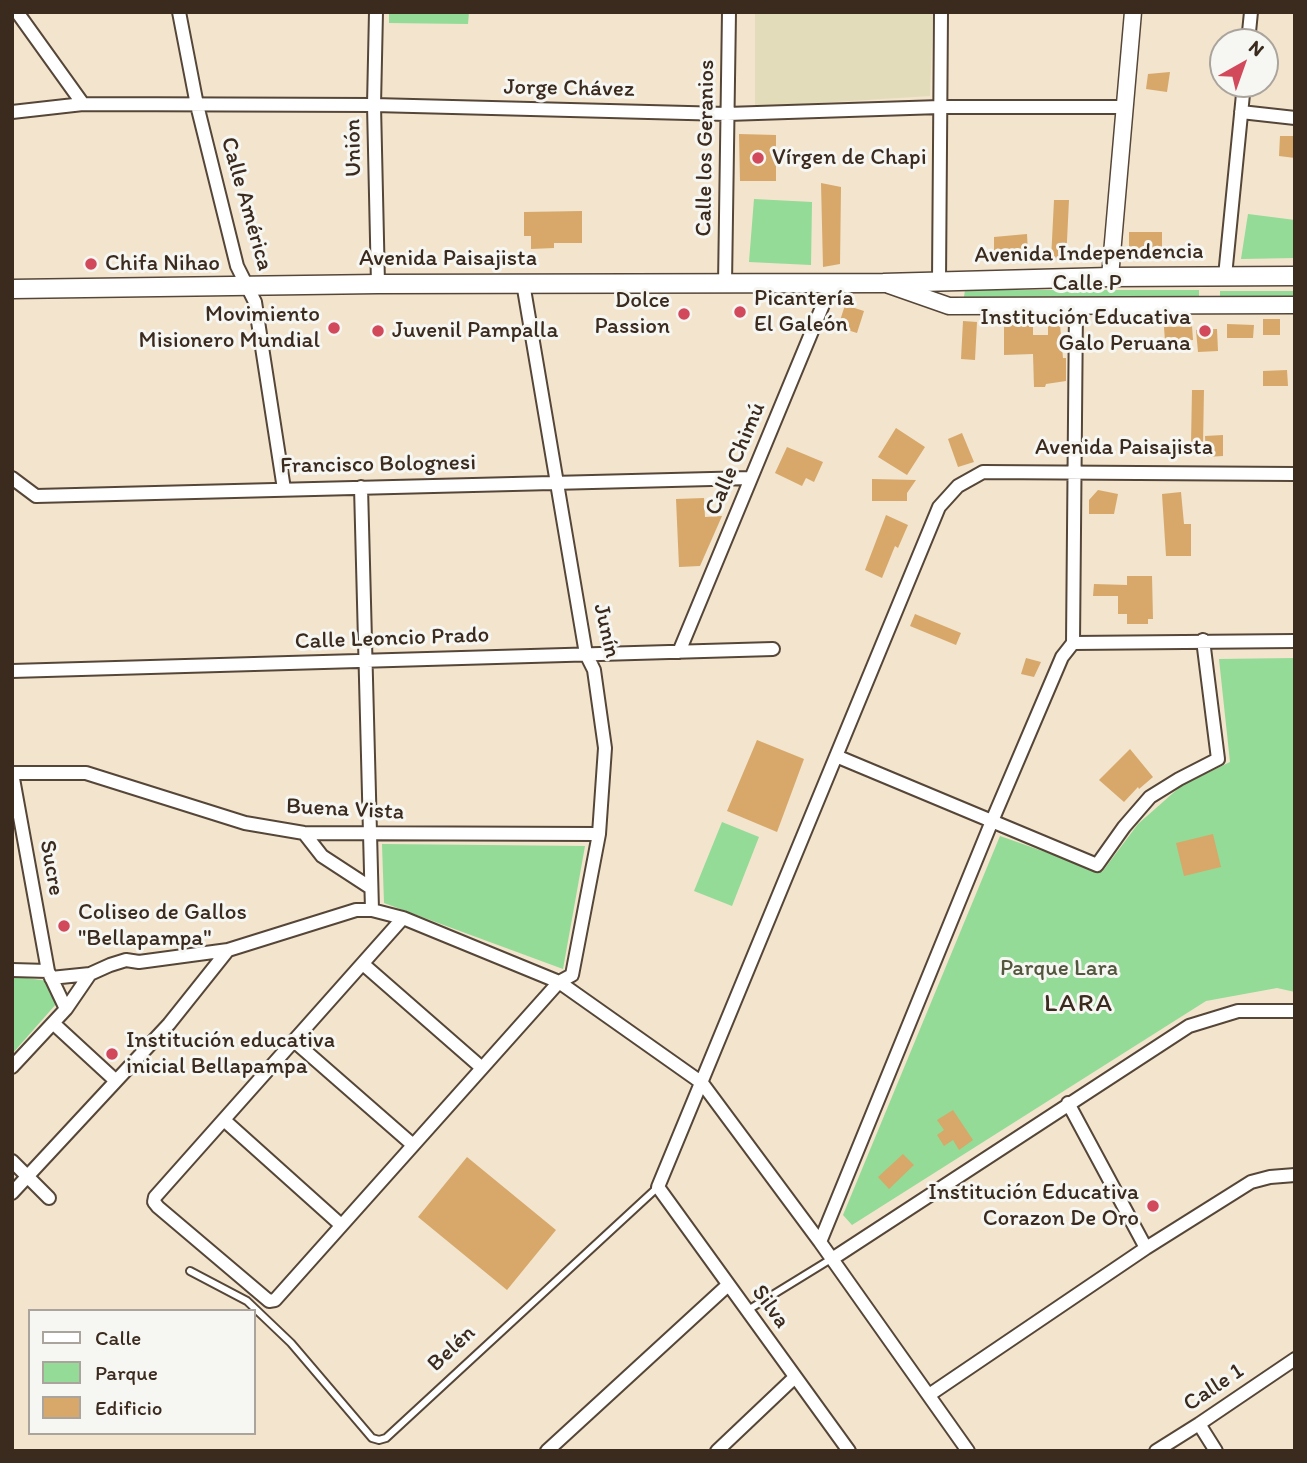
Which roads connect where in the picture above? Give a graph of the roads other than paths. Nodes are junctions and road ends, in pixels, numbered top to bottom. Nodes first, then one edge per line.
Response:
1 (17, 12) edge
2 (179, 12) edge
3 (376, 12) edge
4 (729, 12) edge
5 (941, 12) edge
6 (1133, 12) edge
7 (1242, 98) edge
8 (83, 104) junction
9 (197, 105) junction
10 (374, 105) junction
11 (940, 107) junction
12 (1124, 107) junction
13 (12, 112) edge
14 (1241, 112) junction
15 (727, 114) junction
16 (1295, 118) edge
17 (1226, 276) junction
18 (1295, 276) edge
19 (1110, 277) junction
20 (939, 281) junction
21 (523, 283) junction
22 (832, 283) junction
23 (883, 283) junction
24 (378, 284) junction
25 (725, 284) junction
26 (247, 285) junction
27 (12, 289) edge
28 (1295, 305) edge
29 (1076, 307) junction
30 (1074, 472) junction
31 (1295, 474) edge
32 (12, 478) edge
33 (751, 478) junction
34 (557, 482) junction
35 (361, 486) junction
36 (958, 486) joint
37 (284, 489) junction
38 (1203, 640) junction
39 (1295, 640) edge
40 (1073, 643) junction
41 (773, 649) dead end
42 (679, 652) junction
43 (586, 654) junction
44 (365, 661) junction
45 (12, 671) edge
46 (836, 757) junction
47 (12, 773) edge
48 (992, 821) junction
49 (304, 833) junction
50 (599, 834) junction
51 (371, 835) junction
52 (371, 888) junction
53 (372, 910) junction
54 (404, 918) junction
55 (228, 950) junction
56 (363, 964) junction
57 (12, 970) edge
58 (50, 974) junction
59 (90, 974) junction
60 (559, 982) junction
61 (66, 1009) junction
62 (1295, 1011) edge
63 (53, 1023) junction
64 (294, 1041) junction
65 (12, 1067) edge
66 (482, 1068) junction
67 (116, 1081) junction
68 (702, 1083) junction
69 (1068, 1103) junction
70 (224, 1120) junction
71 (413, 1145) junction
72 (12, 1161) edge
73 (1295, 1175) edge
74 (28, 1177) junction
75 (658, 1187) junction
76 (12, 1193) edge
77 (49, 1198) dead end
78 (341, 1225) junction
79 (820, 1242) junction
80 (1146, 1248) junction
81 (832, 1259) junction
82 (190, 1271) dead end
83 (729, 1285) junction
84 (255, 1309) edge
85 (256, 1310) edge
86 (747, 1311) junction
87 (1295, 1359) edge
88 (795, 1377) junction
89 (929, 1395) junction
90 (1199, 1424) junction
91 (547, 1451) edge
92 (717, 1451) edge
93 (849, 1451) edge
94 (968, 1451) edge
95 (1156, 1451) edge
96 (1216, 1451) edge

1 - 8 street
2 - 9 street, Calle América
3 - 10 street, Unión
4 - 15 street, Calle los Geranios
5 - 11 street
6 - 12 street
7 - 14 street
8 - 9 street, Jorge Chávez
8 - 13 street, Jorge Chávez
9 - 10 street, Jorge Chávez
9 - 26 street, Calle América
10 - 15 street, Jorge Chávez
10 - 24 street, Unión
11 - 12 street, Jorge Chávez
11 - 15 street, Jorge Chávez
11 - 20 street
12 - 19 street
14 - 16 street
14 - 17 street
15 - 25 street, Calle los Geranios
17 - 18 main road, Avenida Independencia
17 - 19 main road, Avenida Independencia
19 - 20 main road, Avenida Independencia
20 - 23 main road, Avenida Independencia
21 - 24 main road, Avenida Paisajista
21 - 25 main road, Avenida Paisajista
21 - 34 street, Junín
22 - 23 main road, Avenida Paisajista
22 - 25 main road, Avenida Paisajista
22 - 33 street, Calle Chimú
23 - 29 street, Calle P
24 - 26 main road, Avenida Paisajista
26 - 27 main road, Avenida Paisajista
26 - 37 street, Calle América
28 - 29 street, Calle P
29 - 30 street
30 - 31 street, Avenida Paisajista
30 - 36 street, Avenida Paisajista
30 - 40 street
32 - 37 street, Francisco Bolognesi
33 - 34 street, Francisco Bolognesi
33 - 42 street, Calle Chimú
34 - 35 street, Francisco Bolognesi
34 - 43 street, Junín
35 - 37 street, Francisco Bolognesi
35 - 44 street
36 - 46 street, Belén
38 - 39 street
38 - 40 street
38 - 48 street
40 - 48 street
41 - 42 street, Calle Leoncio Prado
42 - 43 street, Calle Leoncio Prado
43 - 44 street, Calle Leoncio Prado
43 - 50 street, Junín
44 - 45 street, Calle Leoncio Prado
44 - 51 street
46 - 48 street
46 - 68 street, Belén
47 - 49 street, Buena Vista
47 - 58 street, Sucre
48 - 79 street
49 - 51 street, Buena Vista
49 - 52 street
50 - 51 street, Buena Vista
50 - 60 street, Junín
51 - 52 street
52 - 53 street
53 - 54 street
53 - 55 street
54 - 56 street
54 - 60 street
55 - 59 street
55 - 67 street
56 - 64 street
56 - 66 street
57 - 58 street
58 - 59 street
58 - 61 street, Sucre
59 - 61 street
60 - 66 street
60 - 68 street
61 - 63 street
62 - 69 street
63 - 65 street
63 - 67 street
64 - 70 street
64 - 71 street
66 - 71 street
67 - 74 street
68 - 75 street, Belén
68 - 79 street
69 - 80 street
69 - 81 street
70 - 78 street
70 - 78 street
71 - 78 street
72 - 74 street
73 - 80 street
74 - 76 street
74 - 77 street
75 - 83 street, Silva
75 - 85 lane, Belén
79 - 81 street
80 - 89 street
81 - 86 lane
81 - 89 street
82 - 84 lane, Belén
83 - 86 street, Silva
83 - 91 street
86 - 88 street, Silva
87 - 90 street, Calle 1
88 - 92 street
88 - 93 street, Silva
89 - 94 street
90 - 95 street, Calle 1
90 - 96 street

